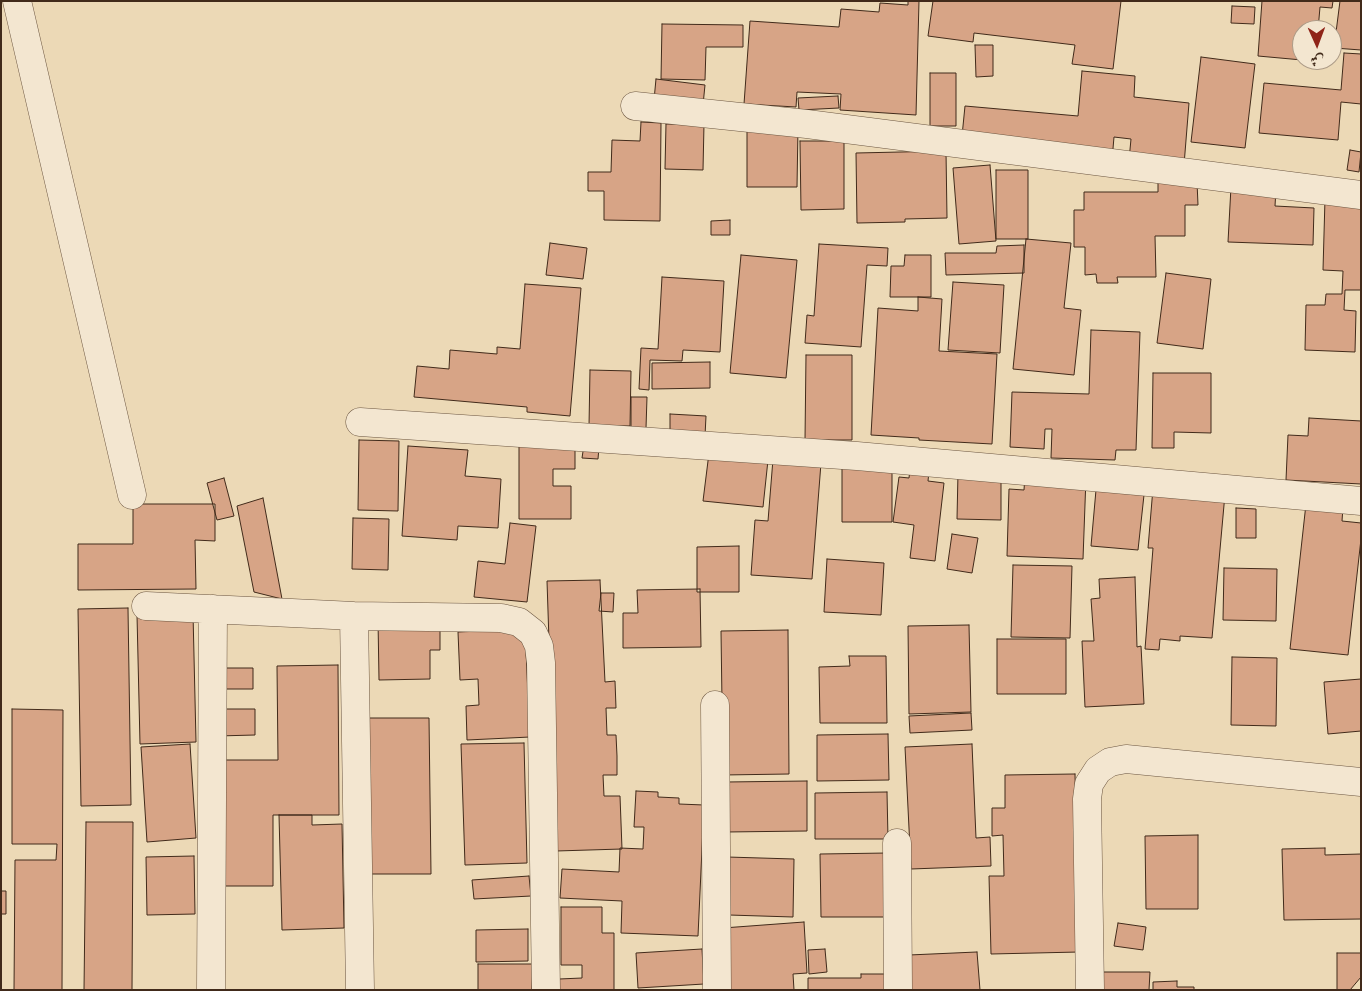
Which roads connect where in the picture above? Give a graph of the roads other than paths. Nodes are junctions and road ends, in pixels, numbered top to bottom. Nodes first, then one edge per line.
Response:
1 (18, 1) edge
2 (635, 106) dead end
3 (1361, 195) edge
4 (360, 422) dead end
5 (132, 495) dead end
6 (1361, 501) edge
7 (146, 606) dead end
8 (213, 609) junction
9 (354, 616) junction
10 (715, 705) dead end
11 (1361, 782) edge
12 (897, 843) dead end
13 (211, 990) edge
14 (360, 990) edge
15 (546, 990) edge
16 (717, 990) edge
17 (898, 990) edge
18 (1090, 990) edge

1 - 5 street
2 - 3 street
4 - 6 street
7 - 8 street
8 - 9 street
8 - 13 street
9 - 14 street
9 - 15 street
10 - 16 street
11 - 18 street
12 - 17 street

